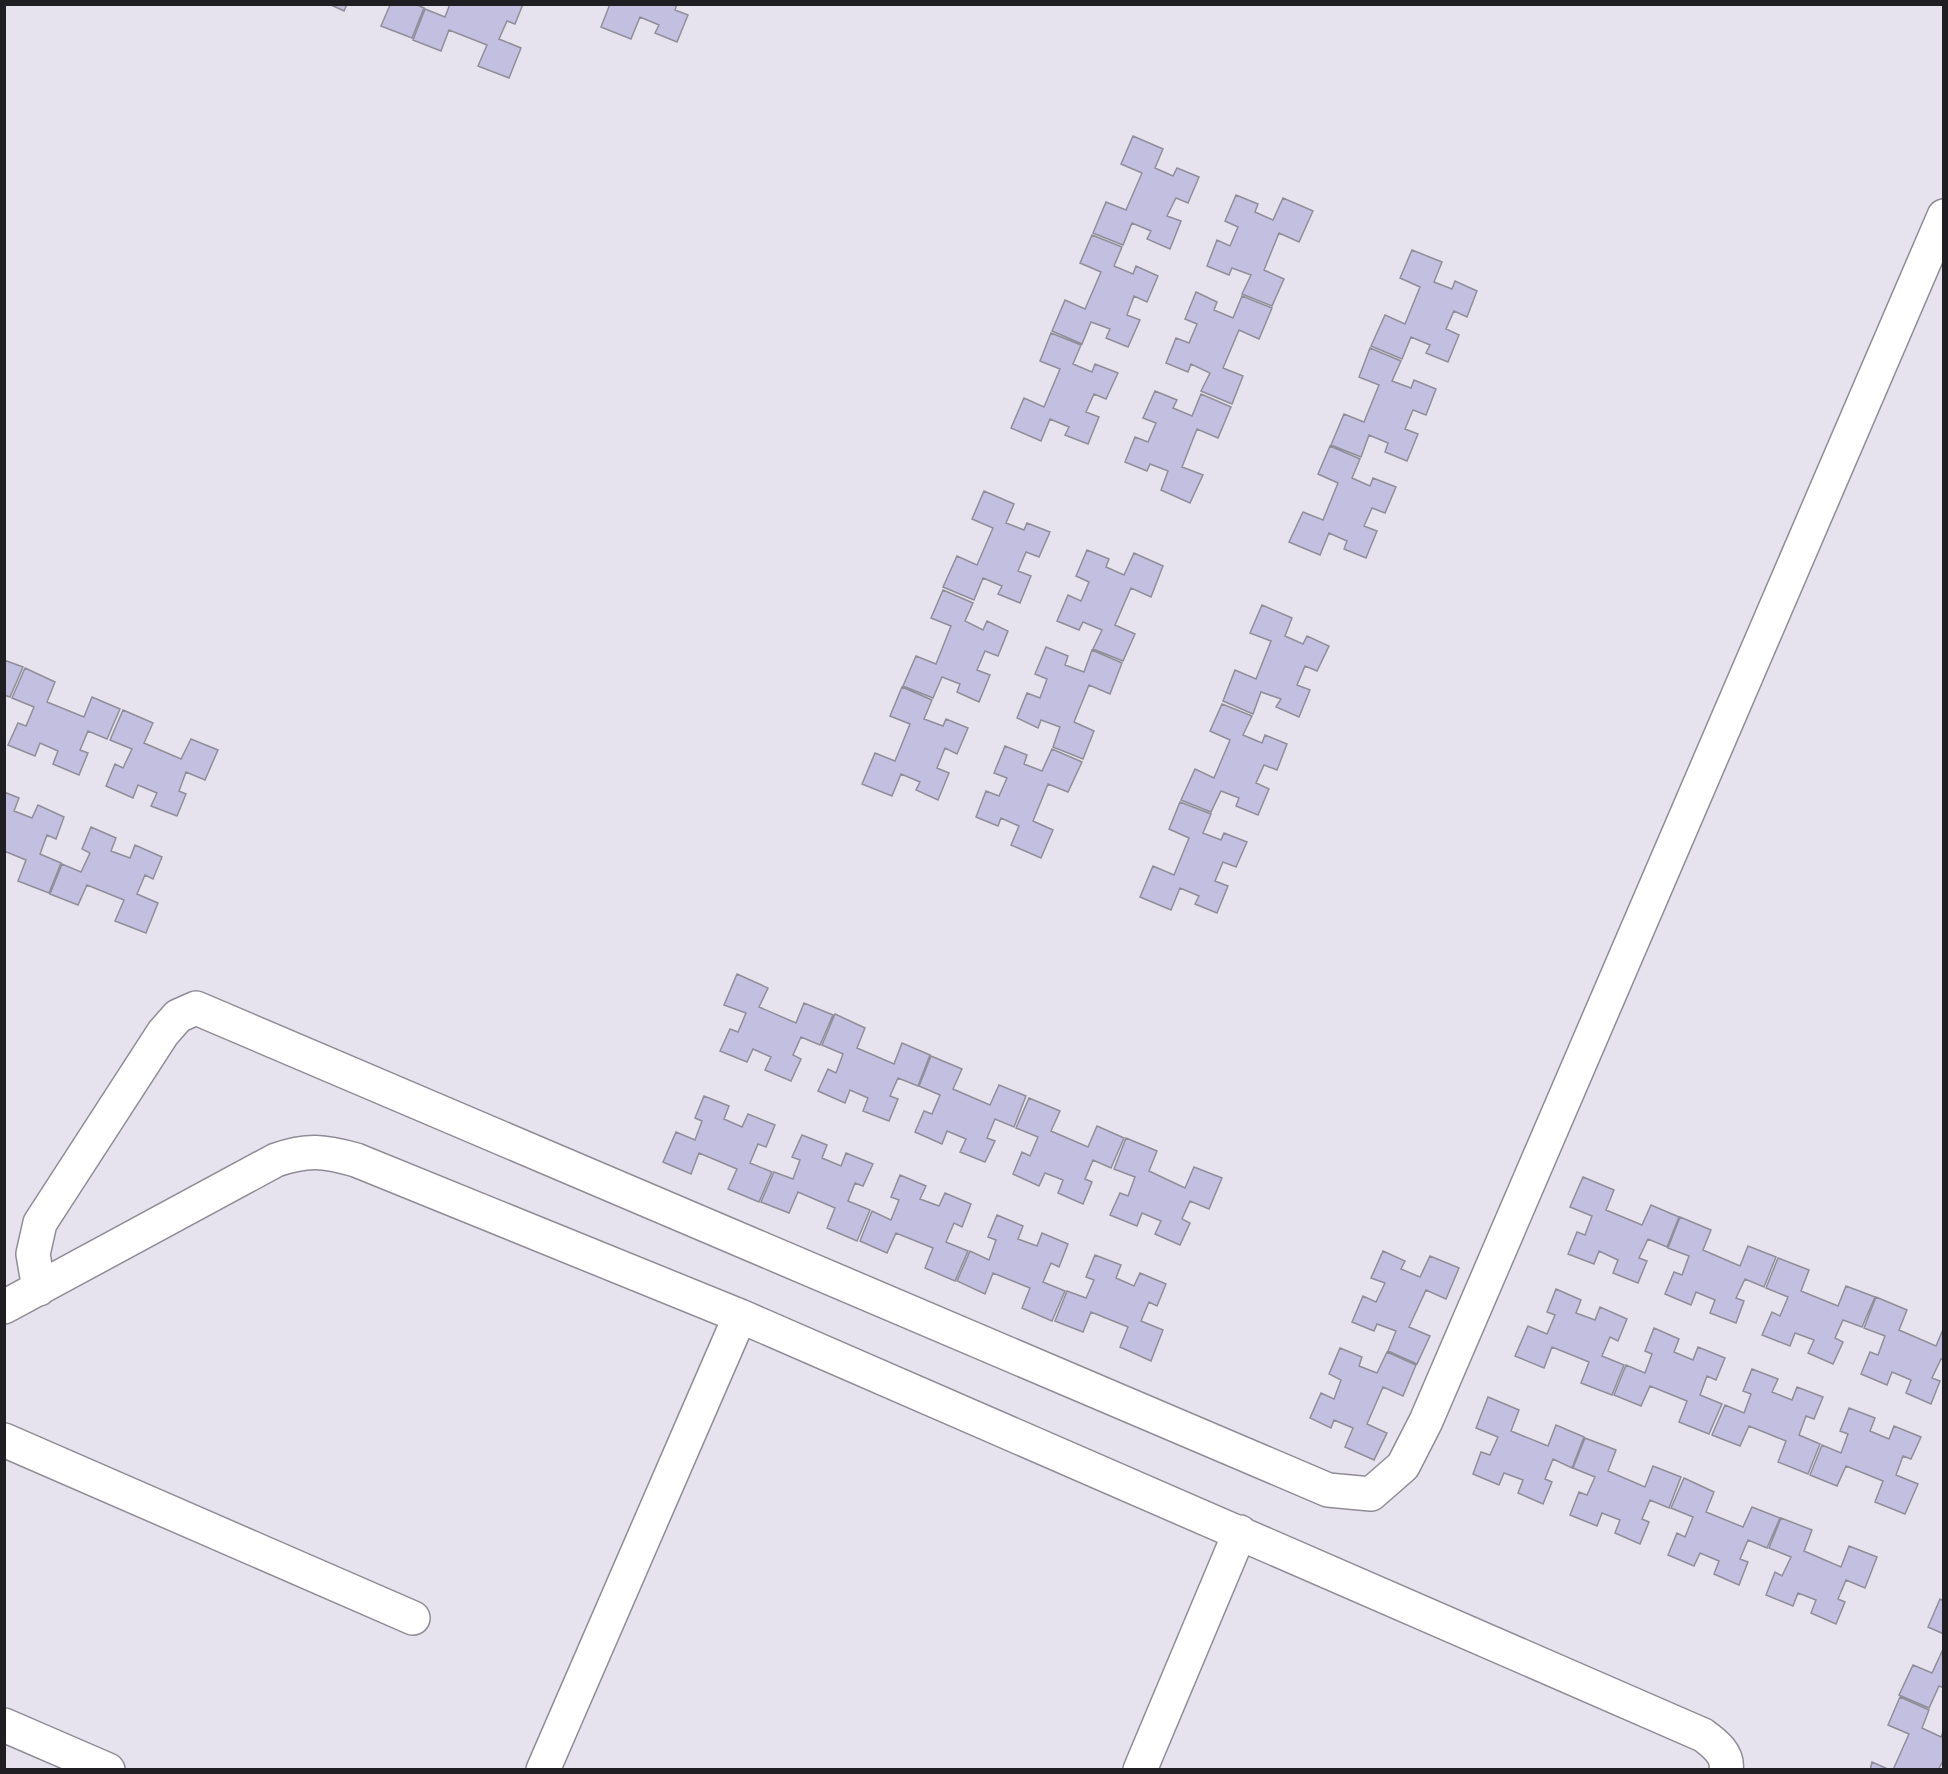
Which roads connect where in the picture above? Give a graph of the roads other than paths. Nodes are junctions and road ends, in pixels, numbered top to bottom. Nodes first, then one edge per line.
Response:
1 (1944, 216) edge
2 (39, 1289) junction
3 (4, 1308) edge
4 (740, 1316) junction
5 (4, 1440) edge
6 (1240, 1532) junction
7 (412, 1618) dead end
8 (4, 1725) edge
9 (108, 1770) edge
10 (543, 1770) edge
11 (1140, 1770) edge
12 (1726, 1770) edge

1 - 2 street
2 - 3 street
2 - 4 street
4 - 6 street
4 - 10 street
5 - 7 street
6 - 11 street
6 - 12 street
8 - 9 street

